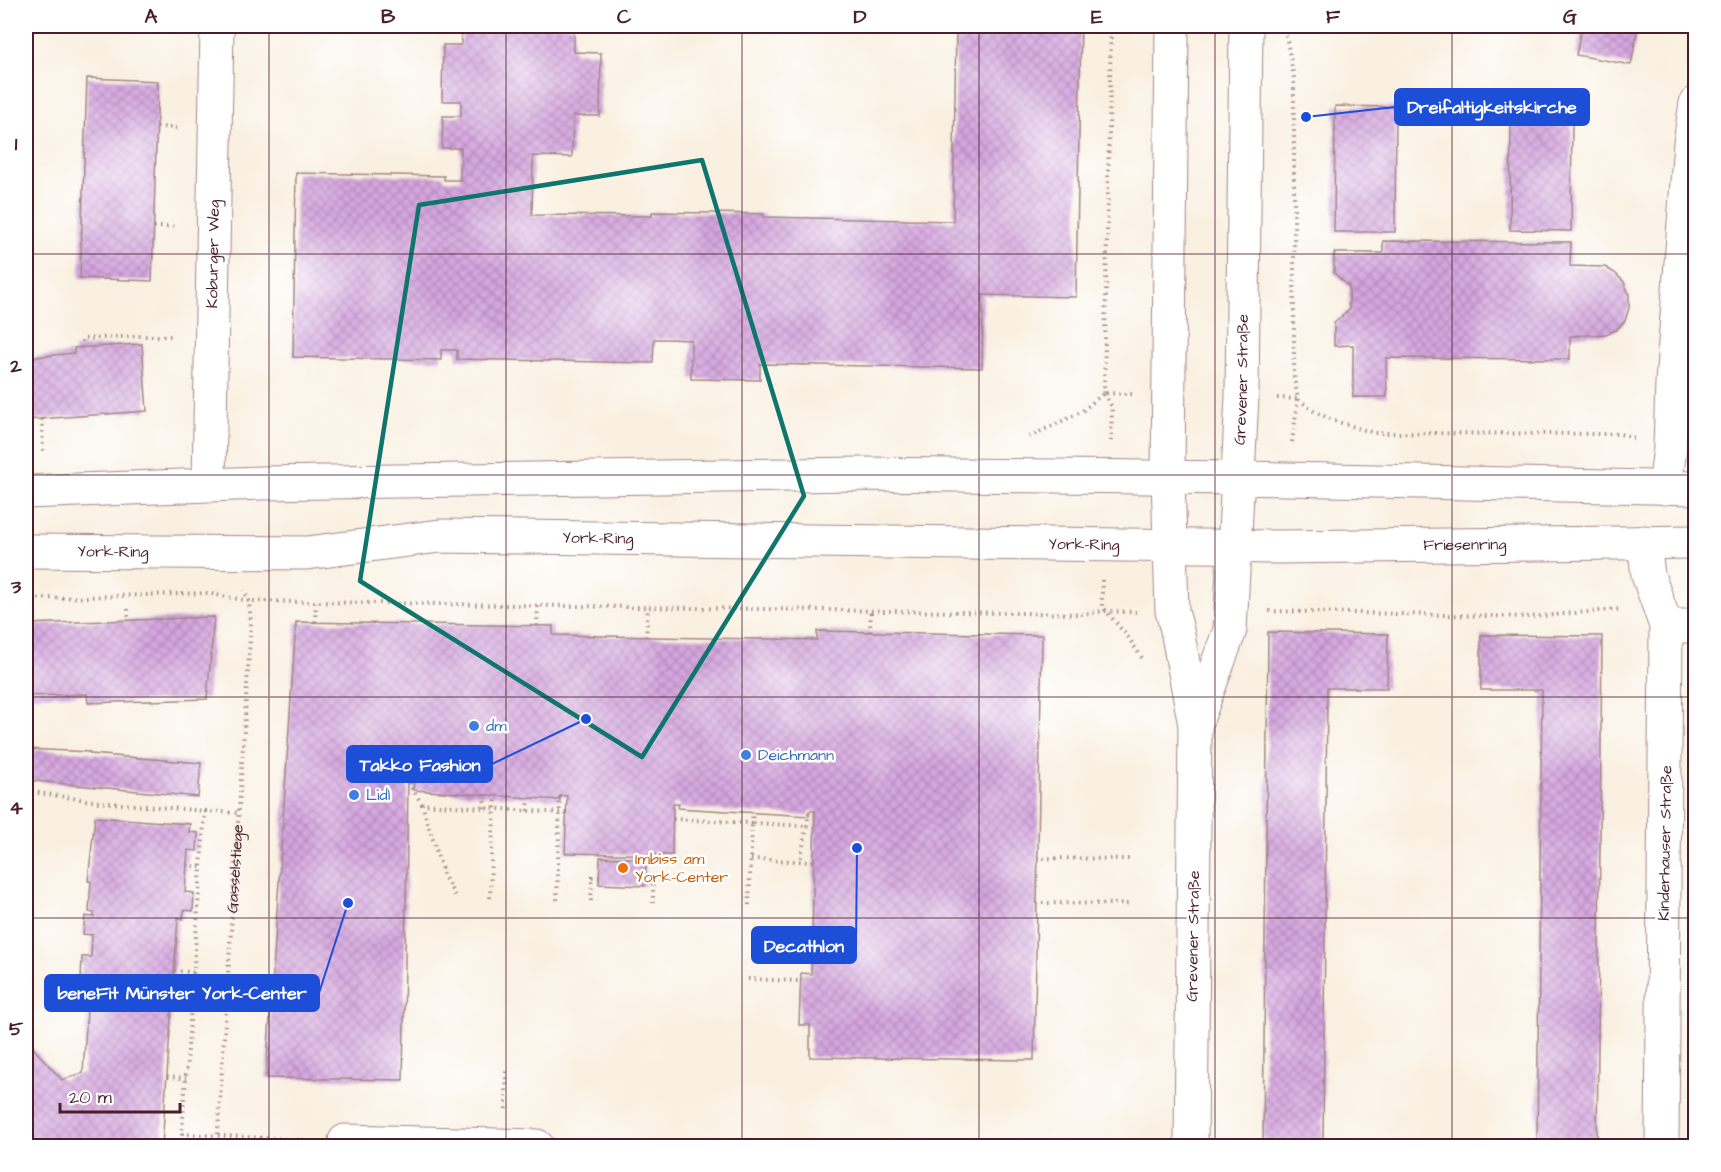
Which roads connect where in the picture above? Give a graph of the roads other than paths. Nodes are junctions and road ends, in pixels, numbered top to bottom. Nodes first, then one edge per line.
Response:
1 (217, 26) edge
2 (1172, 26) edge
3 (1246, 26) edge
4 (1695, 103) edge
5 (1168, 477) junction
6 (1239, 478) junction
7 (209, 484) junction
8 (1680, 488) edge
9 (26, 492) edge
10 (1644, 542) junction
11 (1695, 542) edge
12 (1170, 546) junction
13 (1234, 546) junction
14 (26, 551) edge
15 (1681, 626) edge
16 (1195, 725) junction
17 (345, 1141) road end
18 (470, 1146) edge
19 (537, 1146) edge
20 (1191, 1146) edge
21 (1662, 1146) edge

1 - 7 main road, Koburger Weg
2 - 5 main road, Grevener Straße
3 - 6 main road, Grevener Straße
4 - 8 main road
5 - 6 main road
5 - 7 main road
5 - 12 main road, Grevener Straße
6 - 8 main road
6 - 13 main road, Grevener Straße
7 - 9 main road
10 - 11 main road, Friesenring
10 - 13 main road, Friesenring
10 - 15 main road, Kinderhauser Straße
12 - 13 main road, Friesenring
12 - 14 main road, York-Ring
12 - 16 main road, Grevener Straße
13 - 16 main road, Grevener Straße
15 - 21 main road, Kinderhauser Straße
16 - 20 main road, Grevener Straße
17 - 18 main road
18 - 19 main road

